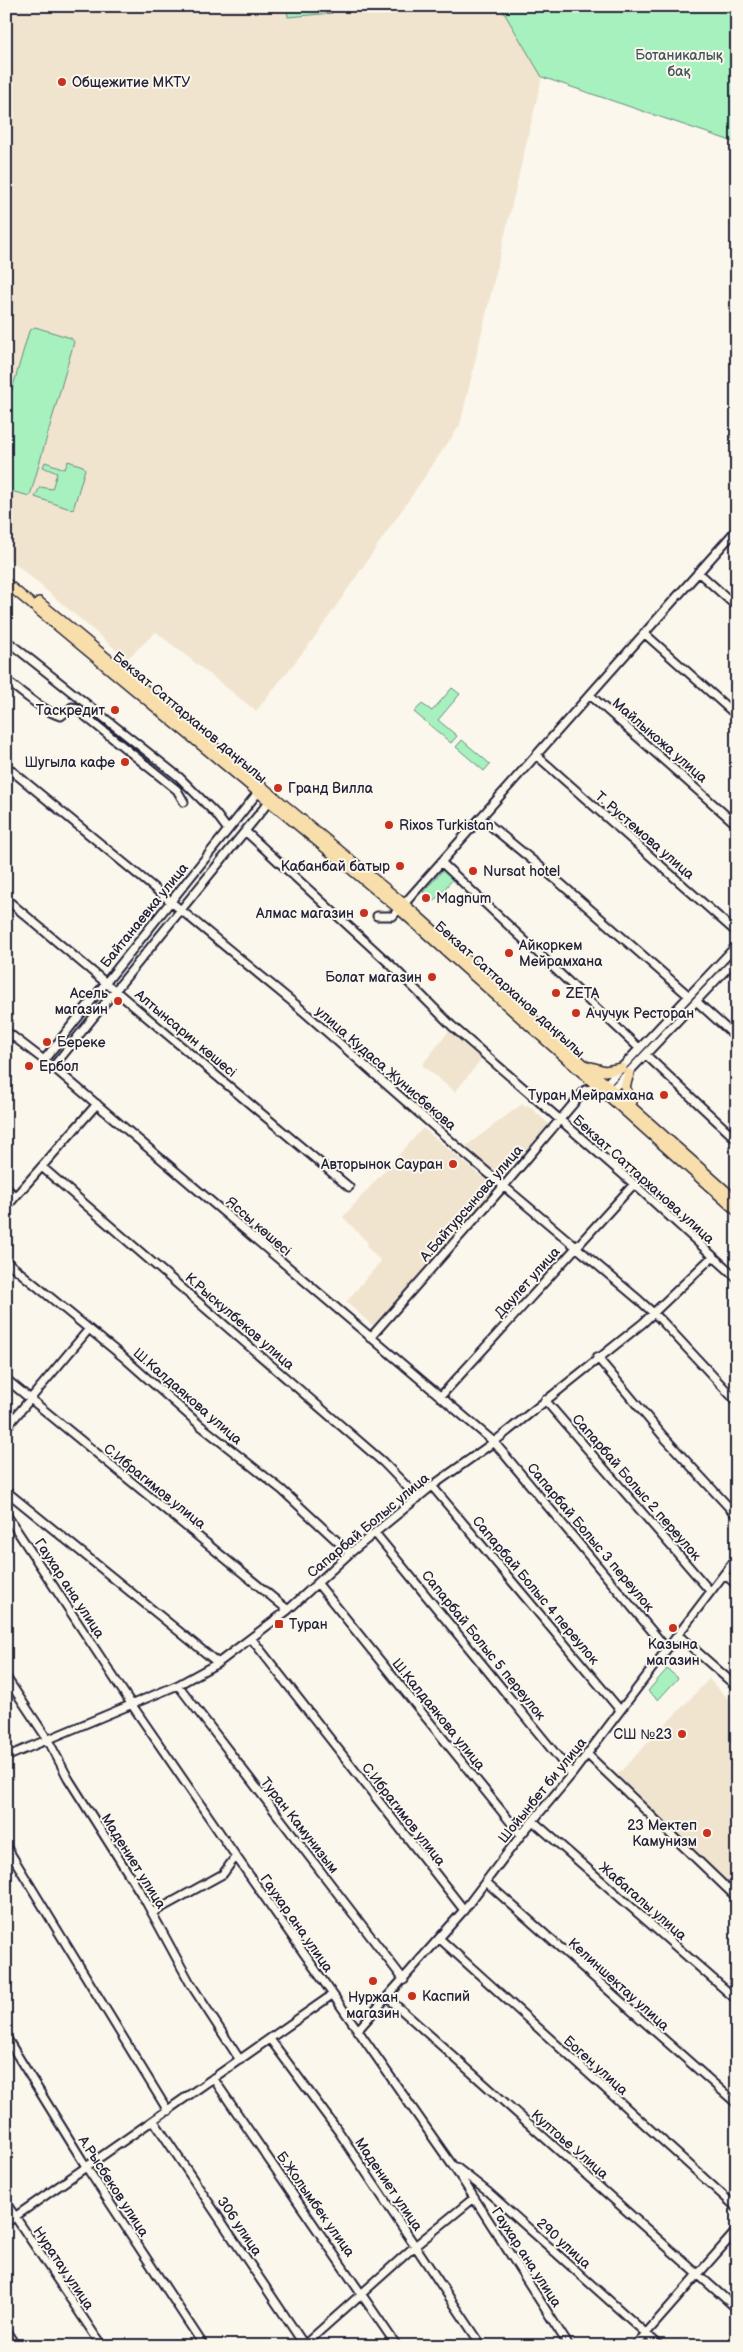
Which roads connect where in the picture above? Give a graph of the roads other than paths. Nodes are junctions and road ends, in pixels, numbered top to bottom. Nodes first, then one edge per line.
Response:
1 (737, 529) edge
2 (698, 572) junction
3 (6, 575) edge
4 (6, 583) edge
5 (737, 606) edge
6 (644, 633) junction
7 (6, 640) edge
8 (6, 680) edge
9 (590, 695) junction
10 (737, 716) edge
11 (216, 752) junction
12 (536, 755) junction
13 (6, 766) edge
14 (261, 788) junction
15 (272, 798) junction
16 (184, 802) dead end
17 (481, 818) junction
18 (737, 824) edge
19 (228, 830) junction
20 (245, 831) junction
21 (441, 862) junction
22 (6, 898) edge
23 (171, 901) junction
24 (402, 906) junction
25 (181, 910) junction
26 (377, 916) dead end
27 (737, 933) edge
28 (737, 945) edge
29 (737, 958) edge
30 (107, 981) junction
31 (116, 990) junction
32 (689, 996) junction
33 (696, 1001) junction
34 (6, 1031) edge
35 (737, 1038) edge
36 (639, 1048) junction
37 (646, 1055) junction
38 (44, 1060) junction
39 (583, 1064) junction
40 (53, 1067) junction
41 (625, 1071) junction
42 (604, 1089) junction
43 (96, 1104) junction
44 (640, 1117) junction
45 (559, 1119) junction
46 (737, 1140) edge
47 (42, 1167) junction
48 (634, 1184) junction
49 (503, 1186) junction
50 (6, 1187) edge
51 (349, 1187) dead end
52 (16, 1197) junction
53 (737, 1200) edge
54 (6, 1208) edge
55 (737, 1210) edge
56 (576, 1247) junction
57 (712, 1257) junction
58 (6, 1261) edge
59 (737, 1278) edge
60 (653, 1314) junction
61 (89, 1329) junction
62 (370, 1338) junction
63 (597, 1357) junction
64 (6, 1379) edge
65 (440, 1397) junction
66 (545, 1400) junction
67 (31, 1401) junction
68 (737, 1402) edge
69 (6, 1428) edge
70 (494, 1442) junction
71 (432, 1486) junction
72 (6, 1491) edge
73 (418, 1498) junction
74 (6, 1514) edge
75 (737, 1516) edge
76 (375, 1532) junction
77 (350, 1553) junction
78 (737, 1556) edge
79 (724, 1574) junction
80 (318, 1584) junction
81 (737, 1585) edge
82 (710, 1591) junction
83 (288, 1610) junction
84 (678, 1635) junction
85 (251, 1638) junction
86 (667, 1649) junction
87 (218, 1663) junction
88 (6, 1677) edge
89 (178, 1685) junction
90 (737, 1687) edge
91 (132, 1704) junction
92 (620, 1710) junction
93 (48, 1740) junction
94 (587, 1754) junction
95 (6, 1756) edge
96 (572, 1774) junction
97 (533, 1821) junction
98 (521, 1835) junction
99 (6, 1846) edge
100 (236, 1856) junction
101 (486, 1882) junction
102 (737, 1898) edge
103 (464, 1910) junction
104 (152, 1913) junction
105 (440, 1938) junction
106 (404, 1980) junction
107 (332, 1995) junction
108 (388, 1998) junction
109 (737, 2000) edge
110 (357, 2031) junction
111 (6, 2037) edge
112 (270, 2039) junction
113 (240, 2060) junction
114 (213, 2078) junction
115 (737, 2104) edge
116 (168, 2110) junction
117 (154, 2121) junction
118 (450, 2162) junction
119 (87, 2168) junction
120 (474, 2198) junction
121 (6, 2203) edge
122 (737, 2208) edge
123 (15, 2217) junction
124 (6, 2224) edge
125 (737, 2230) edge
126 (415, 2246) junction
127 (698, 2274) junction
128 (363, 2295) junction
129 (737, 2308) edge
130 (6, 2331) edge
131 (646, 2333) junction
132 (305, 2345) edge
133 (16, 2346) edge
134 (102, 2346) edge
135 (204, 2346) edge
136 (397, 2346) edge
137 (482, 2346) edge
138 (569, 2346) edge
139 (636, 2346) edge
140 (660, 2346) edge

1 - 2 street
2 - 5 street
2 - 6 street
3 - 11 main road, Бекзат Саттарханов даңғылы
4 - 11 main road, Бекзат Саттарханов даңғылы
6 - 9 street
6 - 10 street
7 - 19 street
8 - 16 street
9 - 12 street
9 - 18 street, Майлыкожа улица
11 - 14 main road, Бекзат Саттарханов даңғылы
12 - 17 street
12 - 27 street, Т. Рустемова улица
13 - 23 street, улица Кудаса Жунисбекова
14 - 15 main road, Бекзат Саттарханов даңғылы
14 - 19 street, Байтанаевка улица
15 - 20 street, Байтанаевка улица
15 - 24 main road, Бекзат Саттарханов даңғылы
17 - 21 street
17 - 32 street
19 - 23 street, Байтанаевка улица
20 - 25 street, Байтанаевка улица
20 - 45 street, Бекзат Саттарханова улица
21 - 24 street
21 - 36 street
22 - 30 street, Алтынсарин көшесі
23 - 25 street, улица Кудаса Жунисбекова
23 - 30 street, Байтанаевка улица
24 - 26 street
24 - 39 main road, Бекзат Саттарханов даңғылы
24 - 42 main road, Бекзат Саттарханов даңғылы
25 - 31 street, Байтанаевка улица
25 - 49 street, улица Кудаса Жунисбекова
28 - 32 street
29 - 33 street
30 - 31 street, Алтынсарин көшесі
30 - 38 street, Байтанаевка улица
31 - 40 street, Байтанаевка улица
31 - 51 street, Алтынсарин көшесі
32 - 36 street
33 - 35 street
33 - 37 street
34 - 38 street, Яссы көшесі
36 - 41 street
37 - 41 street
37 - 46 street
38 - 40 street, Яссы көшесі
39 - 41 main road
39 - 42 main road, Бекзат Саттарханов даңғылы
40 - 43 street, Яссы көшесі
41 - 42 street, А.Байтурсынова улица
41 - 44 main road
42 - 44 main road, Бекзат Саттарханов даңғылы
42 - 45 street, А.Байтурсынова улица
43 - 47 street
43 - 62 street, Яссы көшесі
44 - 53 main road, Бекзат Саттарханов даңғылы
44 - 55 main road, Бекзат Саттарханов даңғылы
45 - 48 street, Бекзат Саттарханова улица
45 - 49 street, А.Байтурсынова улица
47 - 52 street
47 - 73 street, К.Рыскулбеков улица
48 - 56 street, Даулет улица
48 - 57 street, Бекзат Саттарханова улица
49 - 56 street, улица Кудаса Жунисбекова
49 - 62 street, А.Байтурсынова улица
50 - 52 street
52 - 54 street
56 - 60 street, улица Кудаса Жунисбекова
56 - 65 street, Даулет улица
57 - 59 street, Бекзат Саттарханова улица
57 - 60 street, Сапарбай Болыс улица
58 - 61 street, Ш.Калдаякова улица
60 - 63 street, Сапарбай Болыс улица
60 - 68 street, улица Кудаса Жунисбекова
61 - 67 street
61 - 77 street, Ш.Калдаякова улица
62 - 65 street, Яссы көшесі
63 - 66 street, Сапарбай Болыс улица
63 - 75 street
64 - 67 street, С.Ибрагимов улица
65 - 70 street, Яссы көшесі
66 - 70 street, Сапарбай Болыс улица
66 - 82 street, Сапарбай Болыс 2 переулок
67 - 69 street
67 - 83 street, С.Ибрагимов улица
70 - 71 street, Сапарбай Болыс улица
70 - 86 street, Сапарбай Болыс 3 переулок
71 - 73 street, Сапарбай Болыс улица
71 - 92 street, Сапарбай Болыс 4 переулок
72 - 87 street
73 - 76 street, Сапарбай Болыс улица
74 - 91 street, Гаухар ана улица
76 - 77 street, Сапарбай Болыс улица
76 - 96 street, Сапарбай Болыс 5 переулок
77 - 80 street, Сапарбай Болыс улица
78 - 79 street, Шойынбет би улица
79 - 81 street
79 - 82 street, Шойынбет би улица
80 - 83 street, Сапарбай Болыс улица
80 - 98 street, Ш.Калдаякова улица
82 - 84 street, Шойынбет би улица
83 - 85 street, Сапарбай Болыс улица
84 - 86 street, Шойынбет би улица
84 - 90 street
85 - 87 street, Сапарбай Болыс улица
85 - 103 street, С.Ибрагимов улица
86 - 92 street, Шойынбет би улица
87 - 89 street, Сапарбай Болыс улица
88 - 93 street, Мадениет улица
89 - 91 street, Сапарбай Болыс улица
89 - 106 street, Туран Камунизым
91 - 93 street, Сапарбай Болыс улица
91 - 100 street, Гаухар ана улица
92 - 94 street, Шойынбет би улица
93 - 95 street, Сапарбай Болыс улица
93 - 104 street, Мадениет улица
94 - 96 street, Шойынбет би улица
94 - 102 street
96 - 97 street, Шойынбет би улица
97 - 98 street, Шойынбет би улица
97 - 109 street, Жабагалы улица
98 - 101 street, Шойынбет би улица
99 - 116 street
100 - 104 street
100 - 107 street, Гаухар ана улица
101 - 103 street, Шойынбет би улица
101 - 115 street, Келиншектау улица
103 - 105 street, Шойынбет би улица
104 - 113 street, Мадениет улица
105 - 106 street, Шойынбет би улица
105 - 122 street, Боген улица
106 - 108 street, Шойынбет би улица
107 - 110 street, Гаухар ана улица
107 - 112 street
108 - 110 street, Шойынбет би улица
108 - 127 street, Култоье Улица
110 - 118 street, Гаухар ана улица
111 - 119 street, А.Рысбеков улица
112 - 113 street
112 - 126 street, Мадениет улица
113 - 114 street
114 - 116 street
114 - 128 street, Б.Жолымбек улица
116 - 117 street
117 - 119 street
117 - 132 street, 306 улица
118 - 120 street, Гаухар ана улица
118 - 131 street, 290 улица
119 - 123 street
119 - 135 street, А.Рысбеков улица
120 - 126 street
120 - 138 street, Гаухар ана улица
121 - 123 street, Нуратау улица
123 - 124 street
123 - 134 street, Нуратау улица
125 - 127 street
126 - 128 street
126 - 137 street, Мадениет улица
127 - 129 street, Култоье Улица
127 - 131 street
128 - 132 street
128 - 136 street, Б.Жолымбек улица
130 - 133 street
131 - 139 street
131 - 140 street, 290 улица

